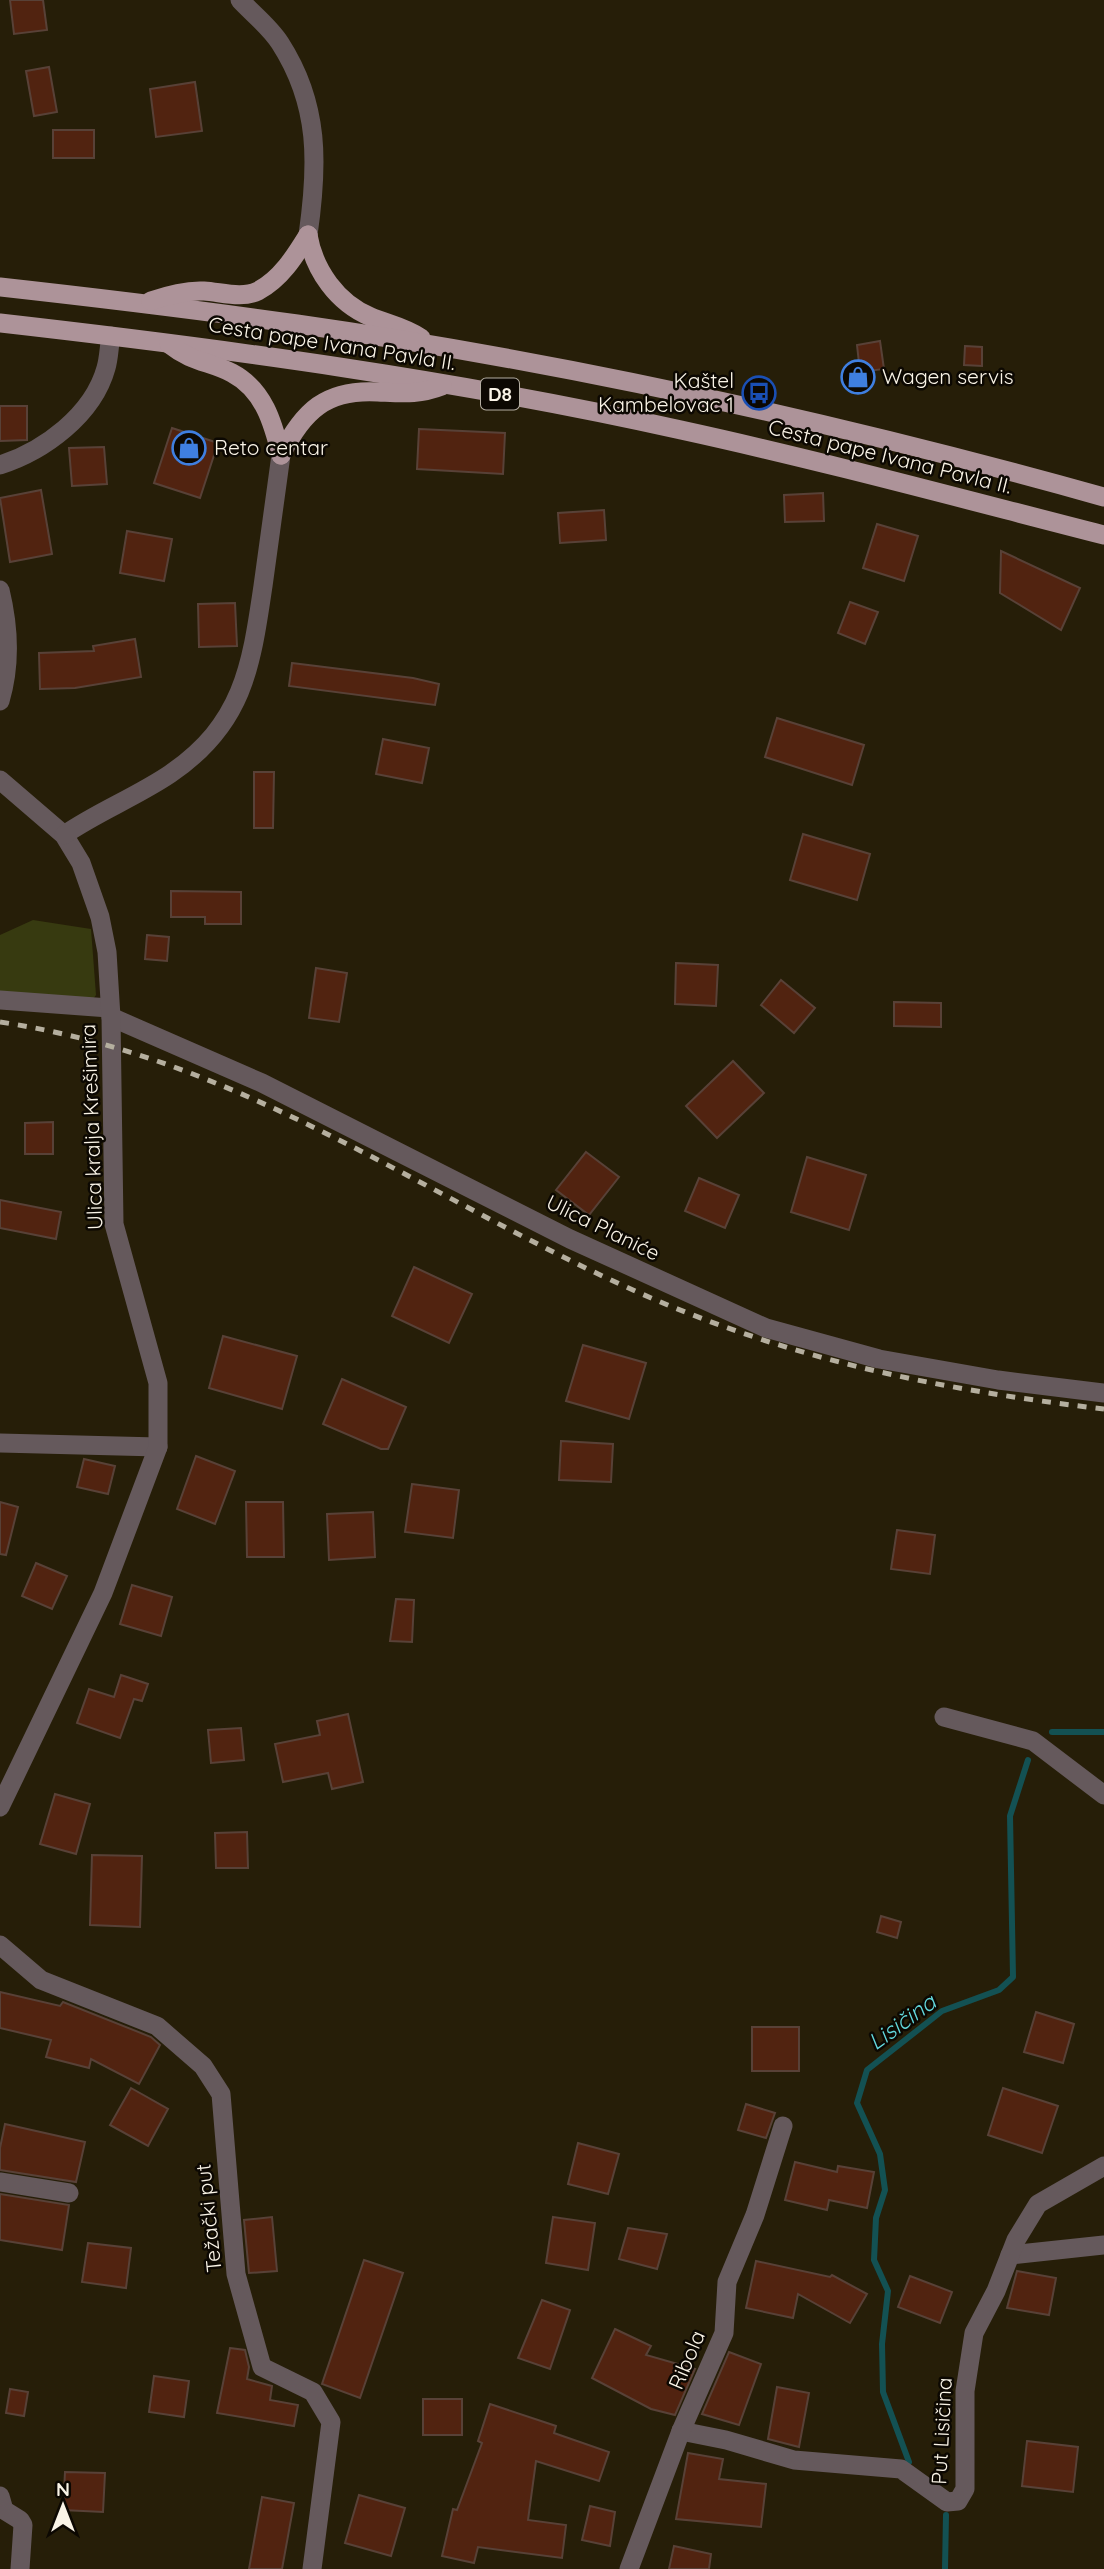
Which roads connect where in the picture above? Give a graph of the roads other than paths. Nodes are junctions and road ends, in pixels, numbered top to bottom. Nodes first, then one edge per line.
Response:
1 (240, 0) edge
2 (308, 235) junction
3 (0, 287) edge
4 (143, 304) junction
5 (0, 323) edge
6 (111, 335) junction
7 (165, 342) junction
8 (434, 346) junction
9 (449, 384) junction
10 (281, 454) junction
11 (0, 465) edge
12 (1104, 497) edge
13 (1104, 535) edge
14 (0, 590) edge
15 (0, 701) edge
16 (0, 780) edge
17 (64, 835) junction
18 (0, 1000) edge
19 (110, 1013) junction
20 (1104, 1393) edge
21 (0, 1443) edge
22 (158, 1447) junction
23 (944, 1717) dead end
24 (1104, 1795) edge
25 (0, 1807) edge
26 (0, 1945) edge
27 (783, 2126) dead end
28 (1104, 2166) edge
29 (0, 2182) edge
30 (69, 2193) dead end
31 (1104, 2245) edge
32 (1010, 2255) junction
33 (681, 2431) junction
34 (0, 2496) edge
35 (20, 2569) edge
36 (312, 2569) edge
37 (629, 2569) edge

1 - 2 street
2 - 4 main road
2 - 8 main road
3 - 4 main road, Cesta pape Ivana Pavla II. / D8
4 - 8 main road, Cesta pape Ivana Pavla II. / D8
5 - 6 main road, Cesta pape Ivana Pavla II. / D8
6 - 7 main road, Cesta pape Ivana Pavla II. / D8
6 - 11 street
7 - 9 main road, Cesta pape Ivana Pavla II. / D8
7 - 10 main road
8 - 12 main road, Cesta pape Ivana Pavla II. / D8
9 - 10 main road
9 - 13 main road, Cesta pape Ivana Pavla II. / D8
10 - 17 street
14 - 15 street
16 - 17 street, Ulica kralja Krešimira
17 - 19 street, Ulica kralja Krešimira
18 - 19 street, Ulica Planiće
19 - 20 street, Ulica Planiće
19 - 22 street, Ulica kralja Krešimira
21 - 22 street
22 - 25 street, Ulica kralja Krešimira
23 - 24 street
26 - 36 street, Težački put
27 - 33 street, Ribola
28 - 32 street, Put Lisičina
29 - 30 street
31 - 32 street
32 - 33 street, Put Lisičina
33 - 37 street, Ribola
34 - 35 street

